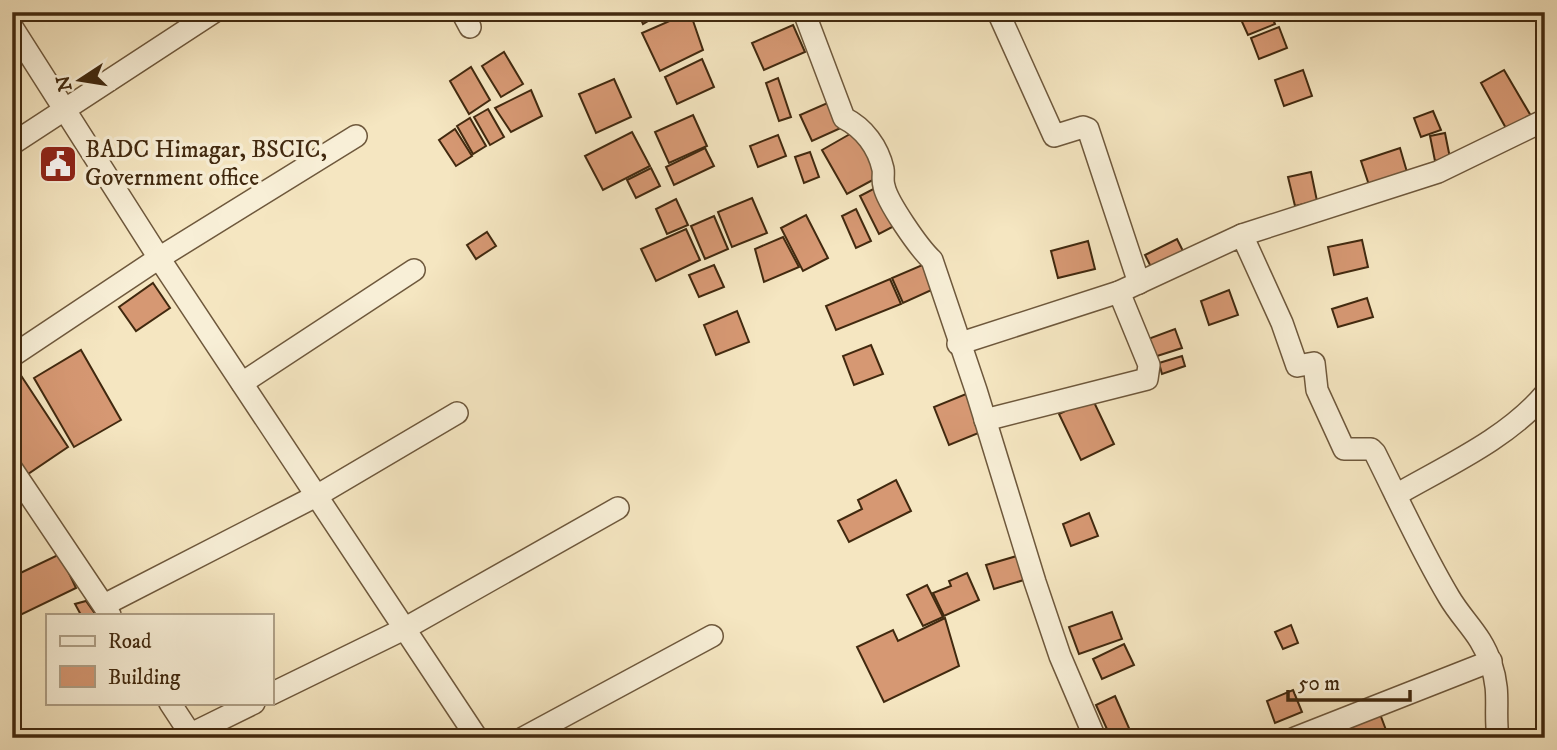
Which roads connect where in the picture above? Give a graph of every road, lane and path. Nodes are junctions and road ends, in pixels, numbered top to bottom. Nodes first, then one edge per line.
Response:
1 (214, 12) edge
2 (804, 12) edge
3 (998, 12) edge
4 (12, 27) edge
5 (65, 110) junction
6 (1545, 120) edge
7 (356, 136) dead end
8 (12, 144) edge
9 (1242, 235) junction
10 (159, 258) junction
11 (414, 270) dead end
12 (1139, 283) junction
13 (1119, 292) junction
14 (958, 344) junction
15 (12, 356) edge
16 (242, 383) junction
17 (1545, 394) edge
18 (457, 413) dead end
19 (985, 420) junction
20 (12, 470) edge
21 (318, 495) junction
22 (1396, 495) junction
23 (618, 508) dead end
24 (107, 610) edge
25 (404, 629) junction
26 (712, 636) dead end
27 (1491, 661) junction
28 (273, 693) edge
29 (171, 704) edge
30 (252, 704) edge
31 (192, 736) edge
32 (477, 738) edge
33 (523, 738) edge
34 (1094, 738) edge
35 (1295, 738) edge
36 (1498, 738) edge

1 - 5 street
2 - 14 street
3 - 12 street
4 - 5 street
5 - 8 street
5 - 10 street
6 - 9 street
7 - 10 street
9 - 12 street
9 - 22 street
10 - 15 street
10 - 16 street
11 - 16 street
12 - 13 street
13 - 14 street
13 - 19 street
14 - 19 street
16 - 21 street
17 - 22 street
18 - 21 street
19 - 34 street
20 - 24 street
21 - 24 street
21 - 25 street
22 - 27 street
23 - 25 street
25 - 28 street
25 - 32 street
26 - 33 street
27 - 35 street
27 - 36 street
29 - 31 street
30 - 31 street

